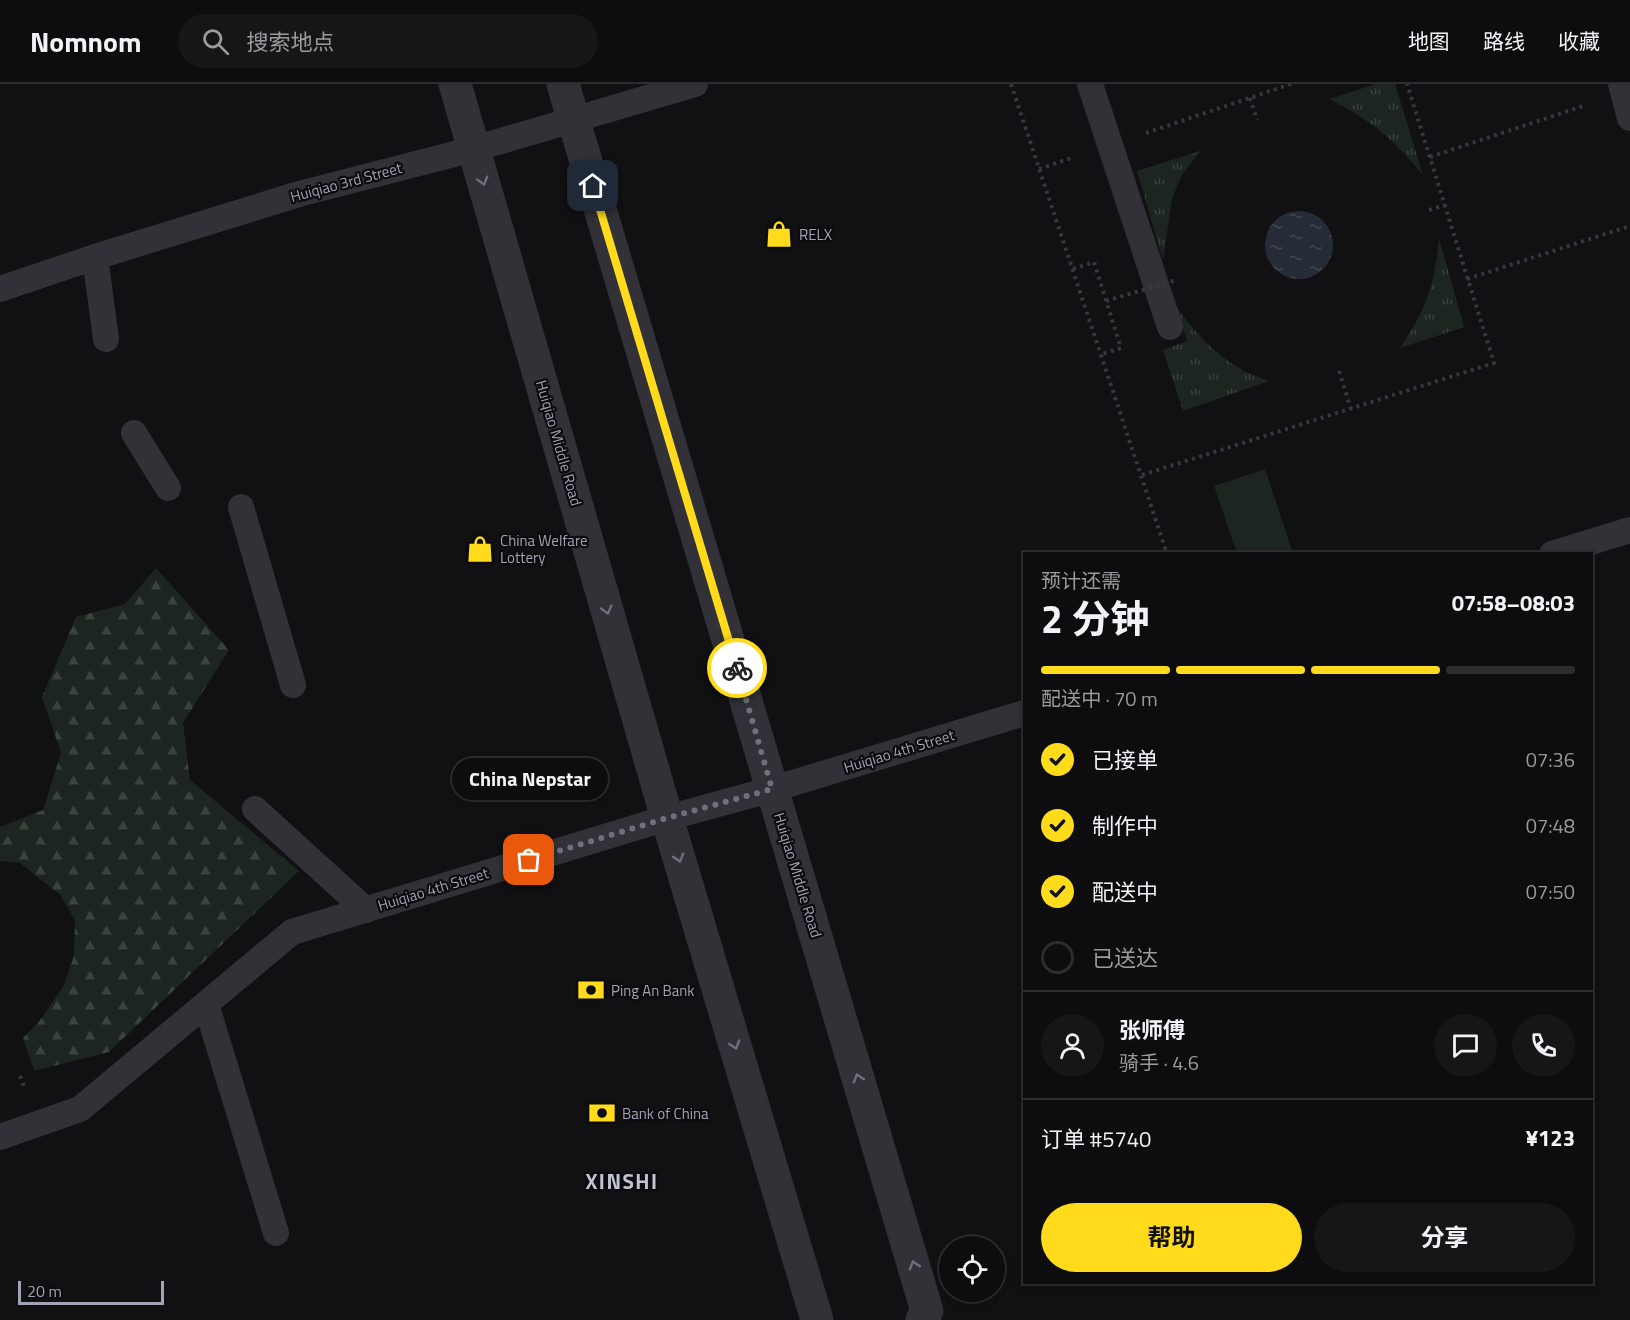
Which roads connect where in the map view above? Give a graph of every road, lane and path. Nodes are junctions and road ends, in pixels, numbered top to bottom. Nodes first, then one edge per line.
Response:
1 (455, 84) edge
2 (563, 84) edge
3 (695, 84) edge
4 (1011, 84) edge
5 (1090, 84) edge
6 (1290, 84) edge
7 (1407, 84) edge
8 (1622, 88) edge
9 (1250, 98) junction
10 (1630, 118) edge
11 (573, 119) junction
12 (1257, 120) dead end
13 (1110, 145) junction
14 (474, 149) junction
15 (1430, 157) junction
16 (1039, 169) junction
17 (1445, 205) junction
18 (1429, 210) dead end
19 (1630, 226) edge
20 (95, 256) junction
21 (1073, 269) junction
22 (1467, 279) junction
23 (1176, 280) dead end
24 (0, 289) edge
25 (1106, 301) junction
26 (1170, 327) dead end
27 (106, 339) dead end
28 (1102, 354) junction
29 (1338, 370) dead end
30 (1351, 409) junction
31 (134, 433) dead end
32 (1142, 476) junction
33 (168, 488) dead end
34 (241, 507) dead end
35 (1630, 530) edge
36 (1166, 552) edge
37 (1558, 552) edge
38 (293, 685) dead end
39 (1023, 713) edge
40 (772, 789) junction
41 (255, 809) dead end
42 (667, 818) junction
43 (366, 910) junction
44 (206, 1004) junction
45 (0, 1137) edge
46 (276, 1233) dead end
47 (817, 1320) edge
48 (922, 1320) edge

1 - 14 street, Huiqiao Middle Road
2 - 11 street, Huiqiao Middle Road
3 - 11 lane, Huiqiao 3rd Street
4 - 16 path
5 - 13 lane
6 - 9 path
7 - 15 path
8 - 10 lane
8 - 15 path
9 - 12 path
9 - 13 path
11 - 14 lane, Huiqiao 3rd Street
11 - 40 street, Huiqiao Middle Road
13 - 16 path
13 - 26 lane
14 - 20 lane, Huiqiao 3rd Street
14 -> 42 street, Huiqiao Middle Road
15 - 17 path
16 - 21 path
17 - 18 path
17 - 22 path
19 - 22 path
20 - 24 lane, Huiqiao 3rd Street
20 - 27 lane
21 - 25 path
21 - 28 path
22 - 30 path
23 - 25 path, bridge
25 - 28 path
28 - 32 path
29 - 30 path
30 - 32 path
31 - 33 lane
32 - 36 path
34 - 38 lane
35 - 37 lane
39 - 40 lane, Huiqiao 4th Street
40 - 42 lane, Huiqiao 4th Street
48 -> 40 street, Huiqiao Middle Road
41 - 43 lane
42 - 43 lane, Huiqiao 4th Street
42 -> 47 street, Huiqiao Middle Road
43 - 44 lane, Huiqiao 4th Street
44 - 45 lane, Huiqiao 4th Street
44 - 46 lane

